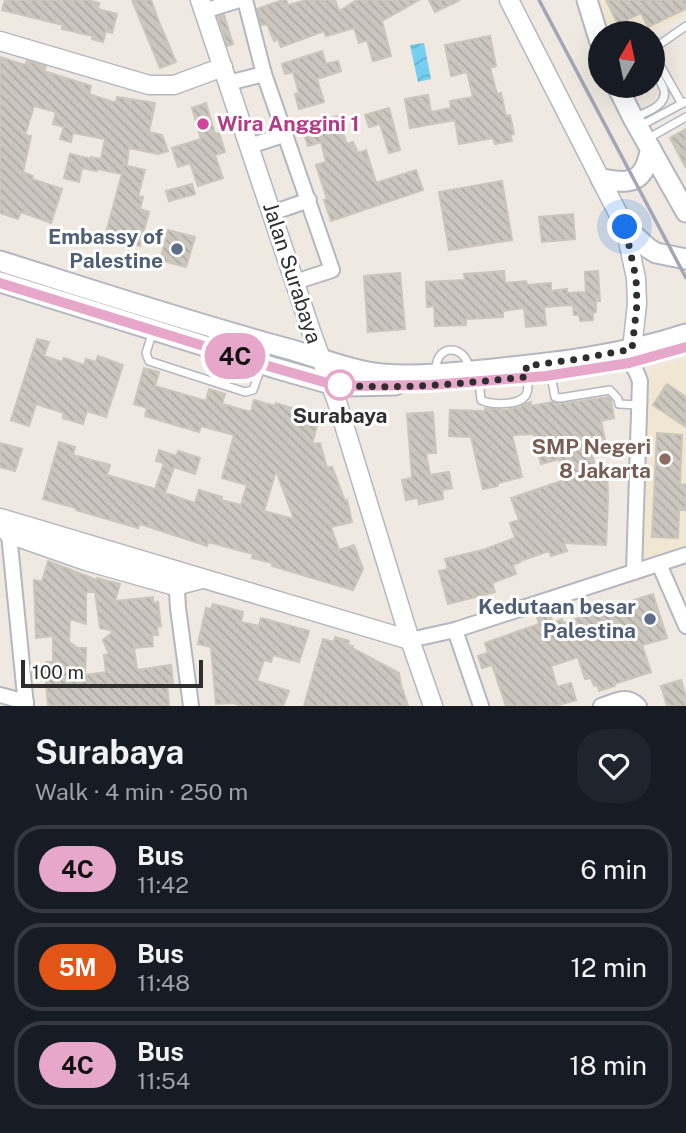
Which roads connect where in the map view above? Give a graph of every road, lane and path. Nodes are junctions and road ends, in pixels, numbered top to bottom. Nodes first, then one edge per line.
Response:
1 (509, 0) edge
2 (587, 0) edge
3 (239, 1) edge
4 (207, 6) edge
5 (594, 21) edge
6 (686, 26) edge
7 (0, 41) edge
8 (665, 42) edge
9 (665, 71) edge
10 (242, 76) junction
11 (623, 98) edge
12 (663, 98) edge
13 (684, 103) edge
14 (686, 117) edge
15 (642, 134) junction
16 (268, 140) junction
17 (601, 178) junction
18 (680, 188) edge
19 (292, 206) junction
20 (686, 212) edge
21 (625, 227) junction
22 (686, 260) edge
23 (0, 261) edge
24 (310, 277) junction
25 (0, 282) edge
26 (154, 331) junction
27 (686, 334) edge
28 (686, 347) edge
29 (631, 356) junction
30 (320, 358) junction
31 (262, 364) junction
32 (526, 372) junction
33 (551, 375) junction
34 (474, 376) junction
35 (331, 384) junction
36 (639, 405) junction
37 (6, 524) edge
38 (686, 555) edge
39 (659, 564) junction
40 (634, 572) junction
41 (176, 578) junction
42 (686, 626) edge
43 (455, 630) junction
44 (410, 640) junction
45 (0, 695) edge
46 (26, 704) edge
47 (191, 706) edge
48 (433, 706) edge
49 (481, 706) edge
50 (601, 706) edge
51 (639, 706) edge

1 - 17 street
2 - 5 main road
3 - 4 street
3 - 10 street
4 - 10 street, Jalan Surabaya
6 - 8 lane
7 - 10 street
9 - 13 lane
10 - 16 street, Jalan Surabaya
10 - 16 street
11 - 15 main road
12 - 15 lane
13 - 15 lane
14 - 15 lane
15 - 17 main road
15 - 18 main road
16 - 19 street, Jalan Surabaya
16 - 19 street
17 - 21 street
18 - 20 main road
19 - 24 street, Jalan Surabaya
19 - 24 street
21 - 22 main road
21 - 29 street
23 - 30 main road
24 - 30 street, Jalan Surabaya
25 - 26 main road
26 - 31 main road
26 - 31 lane
27 - 29 main road
28 - 29 main road
29 - 32 main road
29 - 33 main road
29 - 36 street
30 - 34 main road
30 - 35 street, Jalan Surabaya
31 - 35 main road
32 - 33 main road
32 - 34 main road
32 - 34 lane
33 - 36 lane
34 - 35 main road
35 - 44 street, Jalan Surabaya
36 - 40 street
37 - 41 street
37 - 46 street
38 - 39 street
39 - 40 street
39 - 42 street
40 - 43 street
41 - 44 street
41 - 47 street
43 - 44 street
43 - 49 street
44 - 48 street, Jalan Surabaya
45 - 46 street
50 - 51 street

